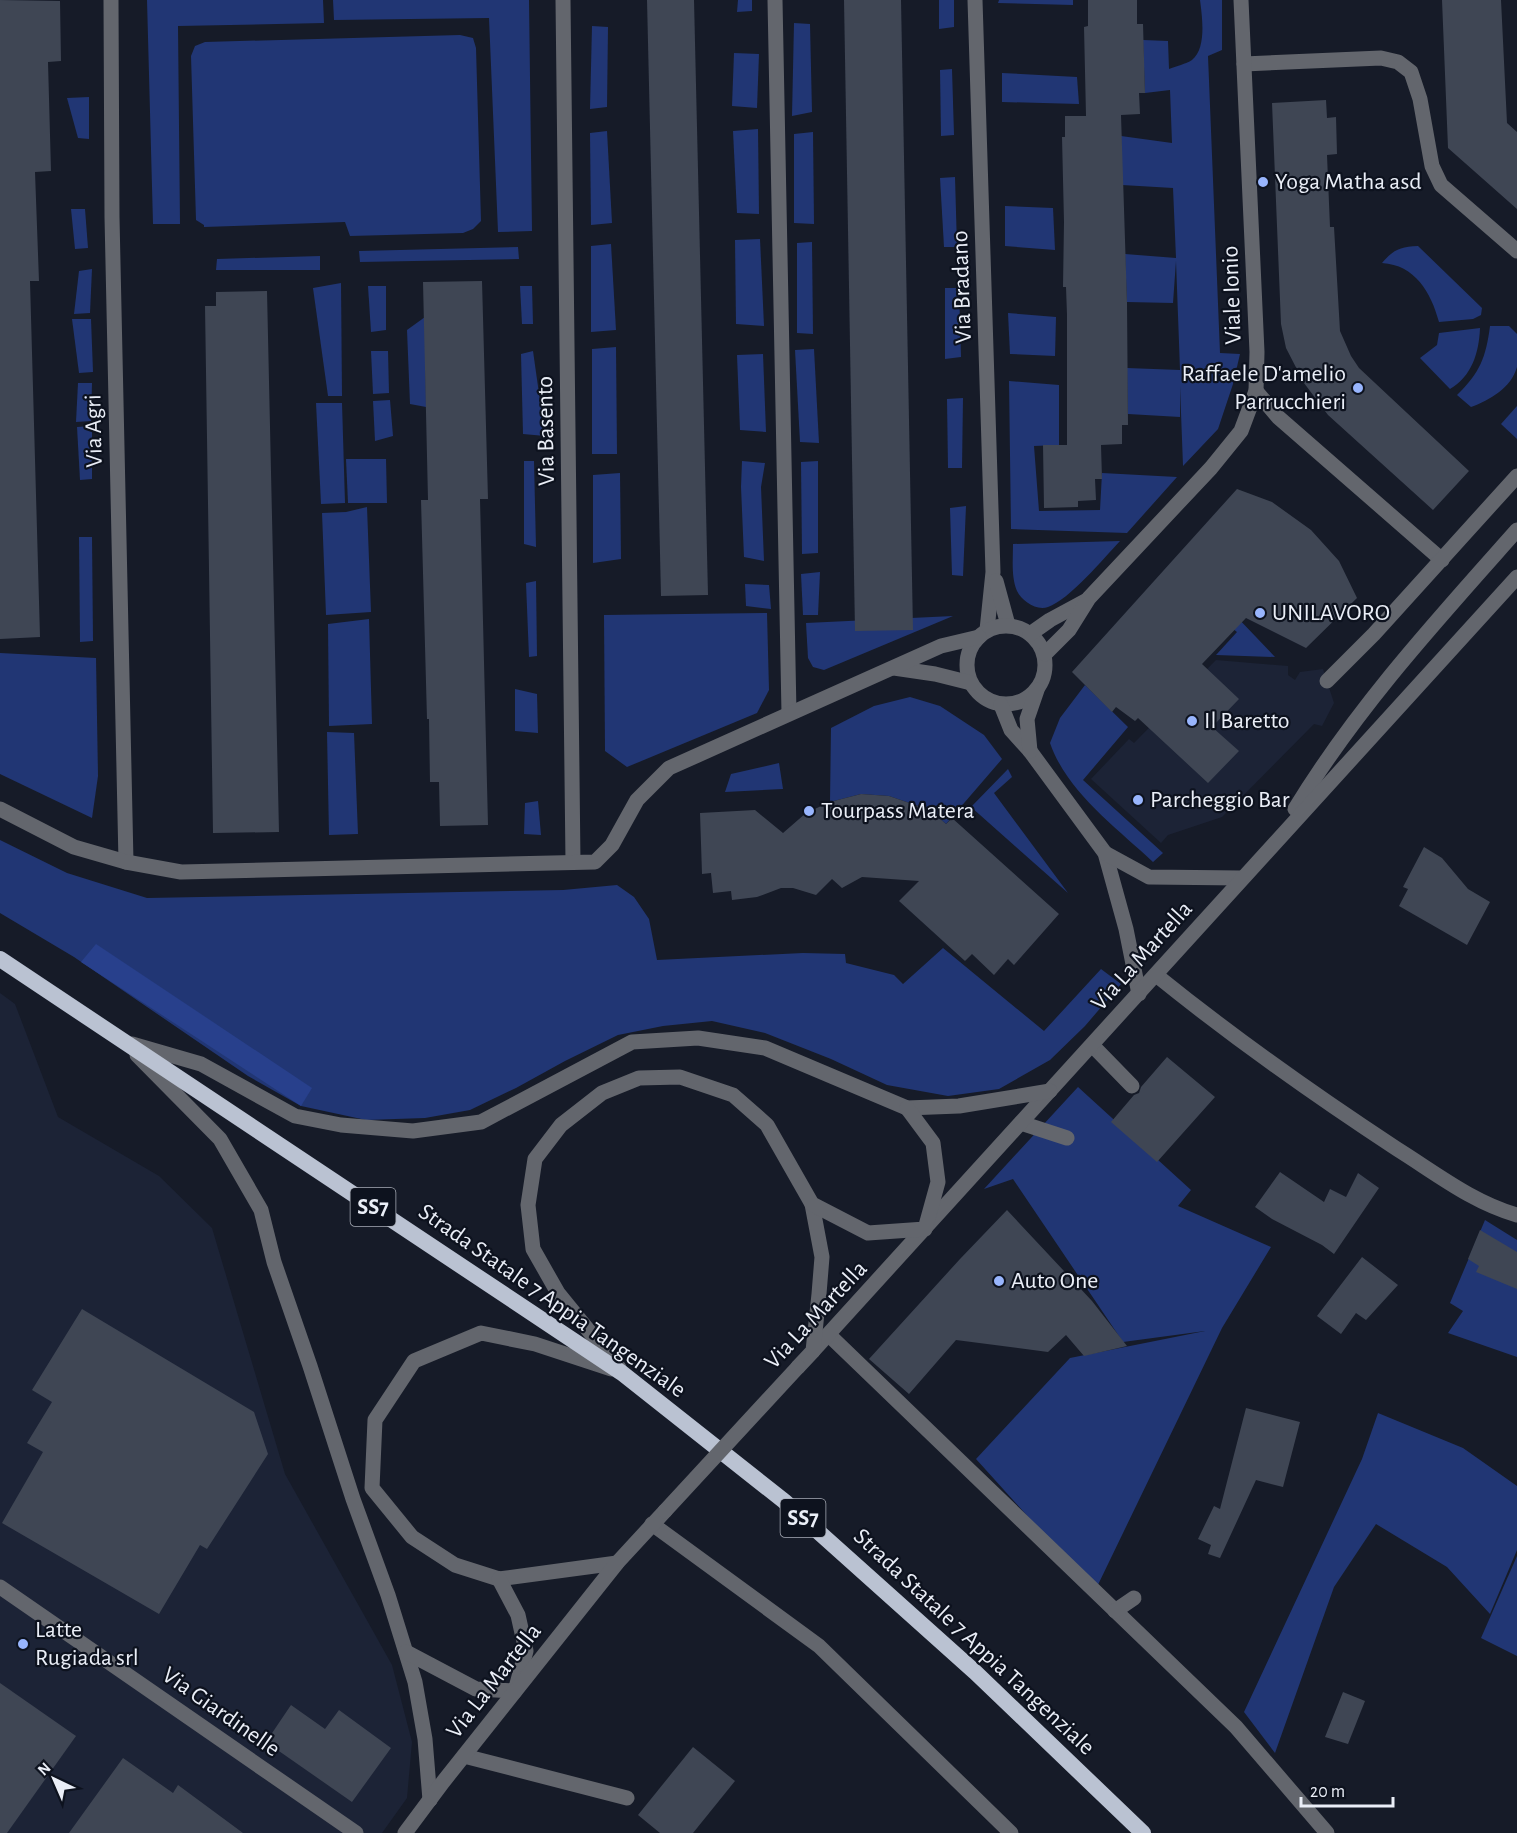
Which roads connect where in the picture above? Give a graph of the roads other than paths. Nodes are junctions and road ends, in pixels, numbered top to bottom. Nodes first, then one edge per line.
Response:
1 (111, 0) edge
2 (563, 0) edge
3 (775, 0) edge
4 (975, 0) edge
5 (1241, 0) edge
6 (1244, 64) junction
7 (1517, 251) edge
8 (1256, 391) junction
9 (1517, 476) edge
10 (1517, 530) edge
11 (1442, 560) junction
12 (993, 572) junction
13 (1517, 576) edge
14 (1089, 598) junction
15 (1008, 625) junction
16 (983, 634) junction
17 (1030, 634) junction
18 (1045, 654) junction
19 (894, 668) junction
20 (1327, 681) dead end
21 (971, 683) junction
22 (1037, 690) junction
23 (1001, 705) junction
24 (789, 713) junction
25 (1030, 751) junction
26 (0, 809) edge
27 (1275, 841) junction
28 (1105, 854) junction
29 (126, 862) junction
30 (573, 862) junction
31 (1241, 878) junction
32 (0, 959) edge
33 (1156, 975) junction
34 (1139, 994) junction
35 (124, 1041) junction
36 (1092, 1045) junction
37 (1132, 1086) dead end
38 (1050, 1092) junction
39 (907, 1108) junction
40 (1021, 1123) junction
41 (1067, 1138) dead end
42 (812, 1204) junction
43 (1517, 1215) edge
44 (925, 1229) junction
45 (829, 1335) junction
46 (813, 1351) junction
47 (622, 1373) junction
48 (652, 1524) junction
49 (617, 1563) junction
50 (499, 1579) junction
51 (0, 1587) edge
52 (1134, 1598) dead end
53 (1115, 1611) junction
54 (406, 1652) junction
55 (515, 1691) junction
56 (464, 1756) junction
57 (627, 1798) dead end
58 (430, 1800) junction
59 (356, 1833) edge
60 (405, 1833) edge
61 (1011, 1833) edge
62 (1143, 1833) edge
63 (1328, 1833) edge

1 - 29 street, Via Agri
2 - 30 street, Via Basento
3 - 24 street
4 - 12 street, Via Bradano
5 - 6 street, Viale Ionio
6 - 7 street
6 - 8 street, Viale Ionio
8 - 11 street
8 - 14 street, Viale Ionio
9 - 11 street
10 - 27 street, Via La Martella
11 - 20 street
12 - 15 street, Via Bradano
12 - 16 street, Via Bradano
13 - 27 street, Via La Martella
14 - 17 street, Viale Ionio
14 - 18 street, Viale Ionio
15 - 16 street
15 - 17 street
16 - 19 street
16 - 21 street
17 - 18 street
18 - 22 street
19 - 21 street
19 - 24 street
21 - 23 street
22 - 23 street
22 - 25 street
23 - 25 street
24 - 30 street
25 - 28 street
26 - 29 street
27 - 31 street, Via La Martella
28 - 31 street
28 - 34 street
29 - 30 street
31 - 33 street, Via La Martella
32 - 35 highway, Strada Statale 7 Appia Tangenziale
33 - 34 street, Via La Martella
33 - 43 street
34 - 36 street, Via La Martella
35 - 39 street
35 - 47 highway, Strada Statale 7 Appia Tangenziale / SS7
35 - 54 street
36 - 37 street
36 - 38 street, Via La Martella
38 - 39 street
38 - 40 street, Via La Martella
39 - 44 street
40 - 41 street
40 - 44 street, Via La Martella
42 - 44 street
42 - 46 street
42 - 47 street
44 - 45 street, Via La Martella
45 - 46 street, Via La Martella
45 - 53 street
46 - 48 street, Via La Martella, bridge
47 - 50 street
47 - 62 highway, Strada Statale 7 Appia Tangenziale / SS7
48 - 49 street, Via La Martella
48 - 61 street
49 - 50 street
49 - 55 street, Via La Martella
50 - 55 street
51 - 59 street, Via Giardinelle
52 - 53 street
53 - 63 street
54 - 55 street
54 - 58 street
55 - 56 street, Via La Martella
56 - 57 street
56 - 58 street, Via La Martella
58 - 60 street, Via La Martella

